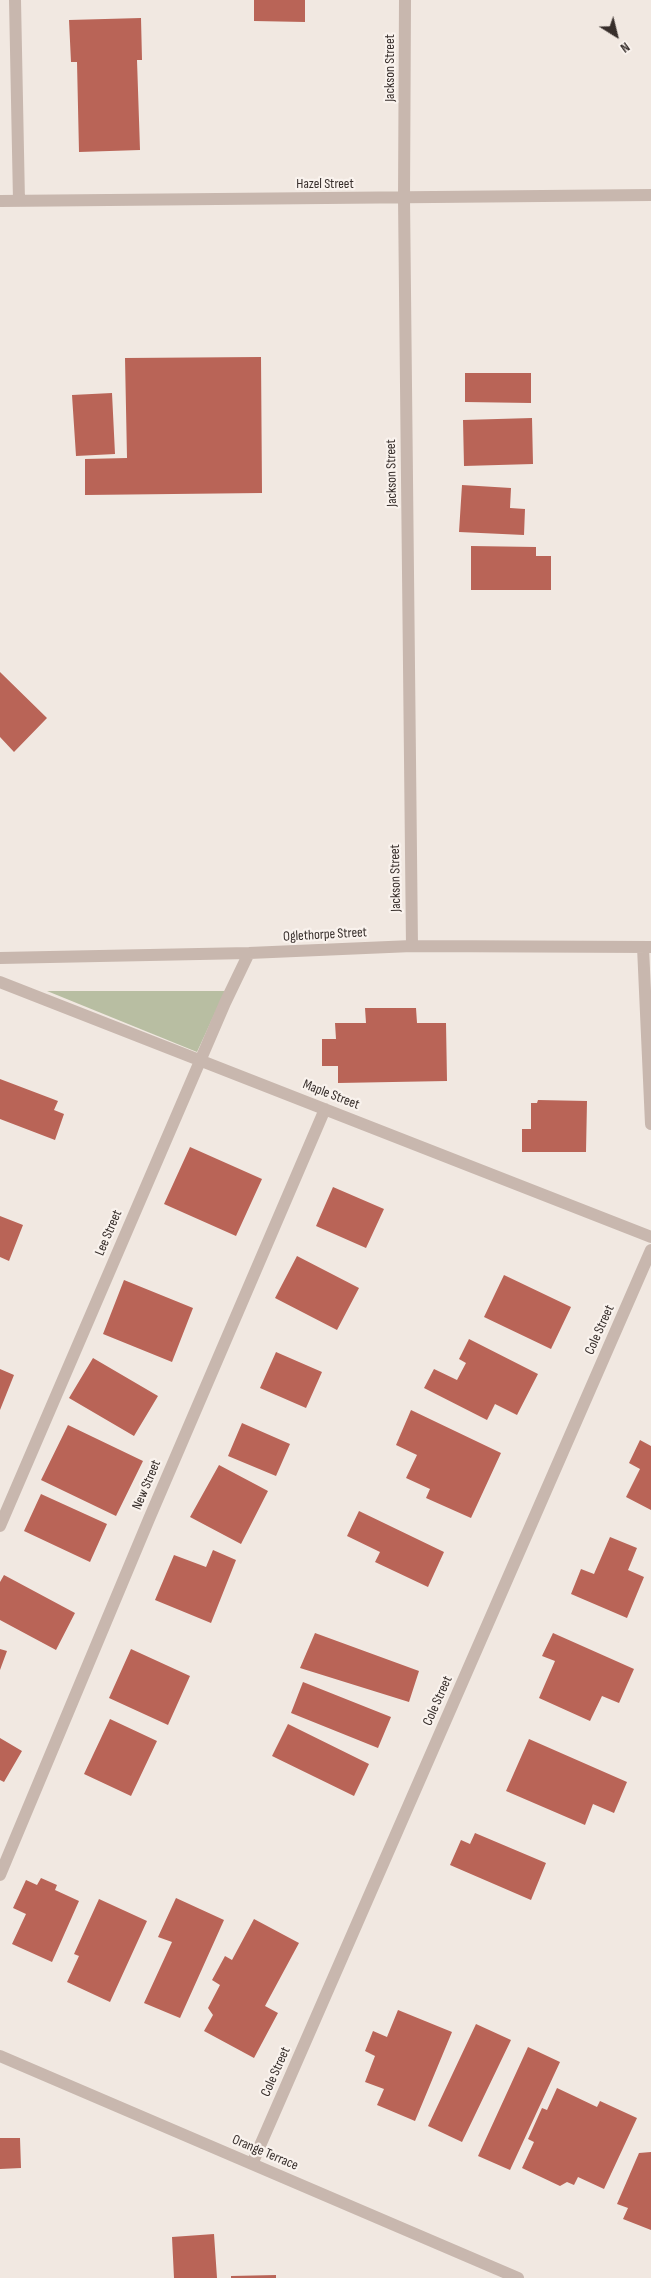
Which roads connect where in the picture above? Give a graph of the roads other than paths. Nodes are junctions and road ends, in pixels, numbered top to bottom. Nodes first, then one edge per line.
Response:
1 (15, 0) edge
2 (405, 0) edge
3 (651, 195) edge
4 (404, 198) junction
5 (0, 201) edge
6 (19, 201) junction
7 (412, 946) junction
8 (647, 947) edge
9 (249, 953) junction
10 (0, 958) edge
11 (0, 982) edge
12 (200, 1060) junction
13 (325, 1109) junction
14 (651, 1124) edge
15 (651, 1237) edge
16 (651, 1250) edge
17 (0, 1526) edge
18 (0, 1875) edge
19 (0, 2056) edge
20 (252, 2164) junction
21 (518, 2278) edge

1 - 6 street
2 - 4 street, Jackson Street
3 - 4 street, Hazel Street
4 - 6 street, Hazel Street
4 - 7 street, Jackson Street
5 - 6 street, Hazel Street
7 - 8 street, Oglethorpe Street
7 - 9 street, Oglethorpe Street
8 - 14 street
9 - 10 street, Oglethorpe Street
9 - 12 street, Lee Street
11 - 12 street, Maple Street
12 - 13 street, Maple Street
12 - 17 street, Lee Street
13 - 15 street, Maple Street
13 - 18 street, New Street
16 - 20 street, Cole Street
19 - 20 street, Orange Terrace
20 - 21 street, Orange Terrace

